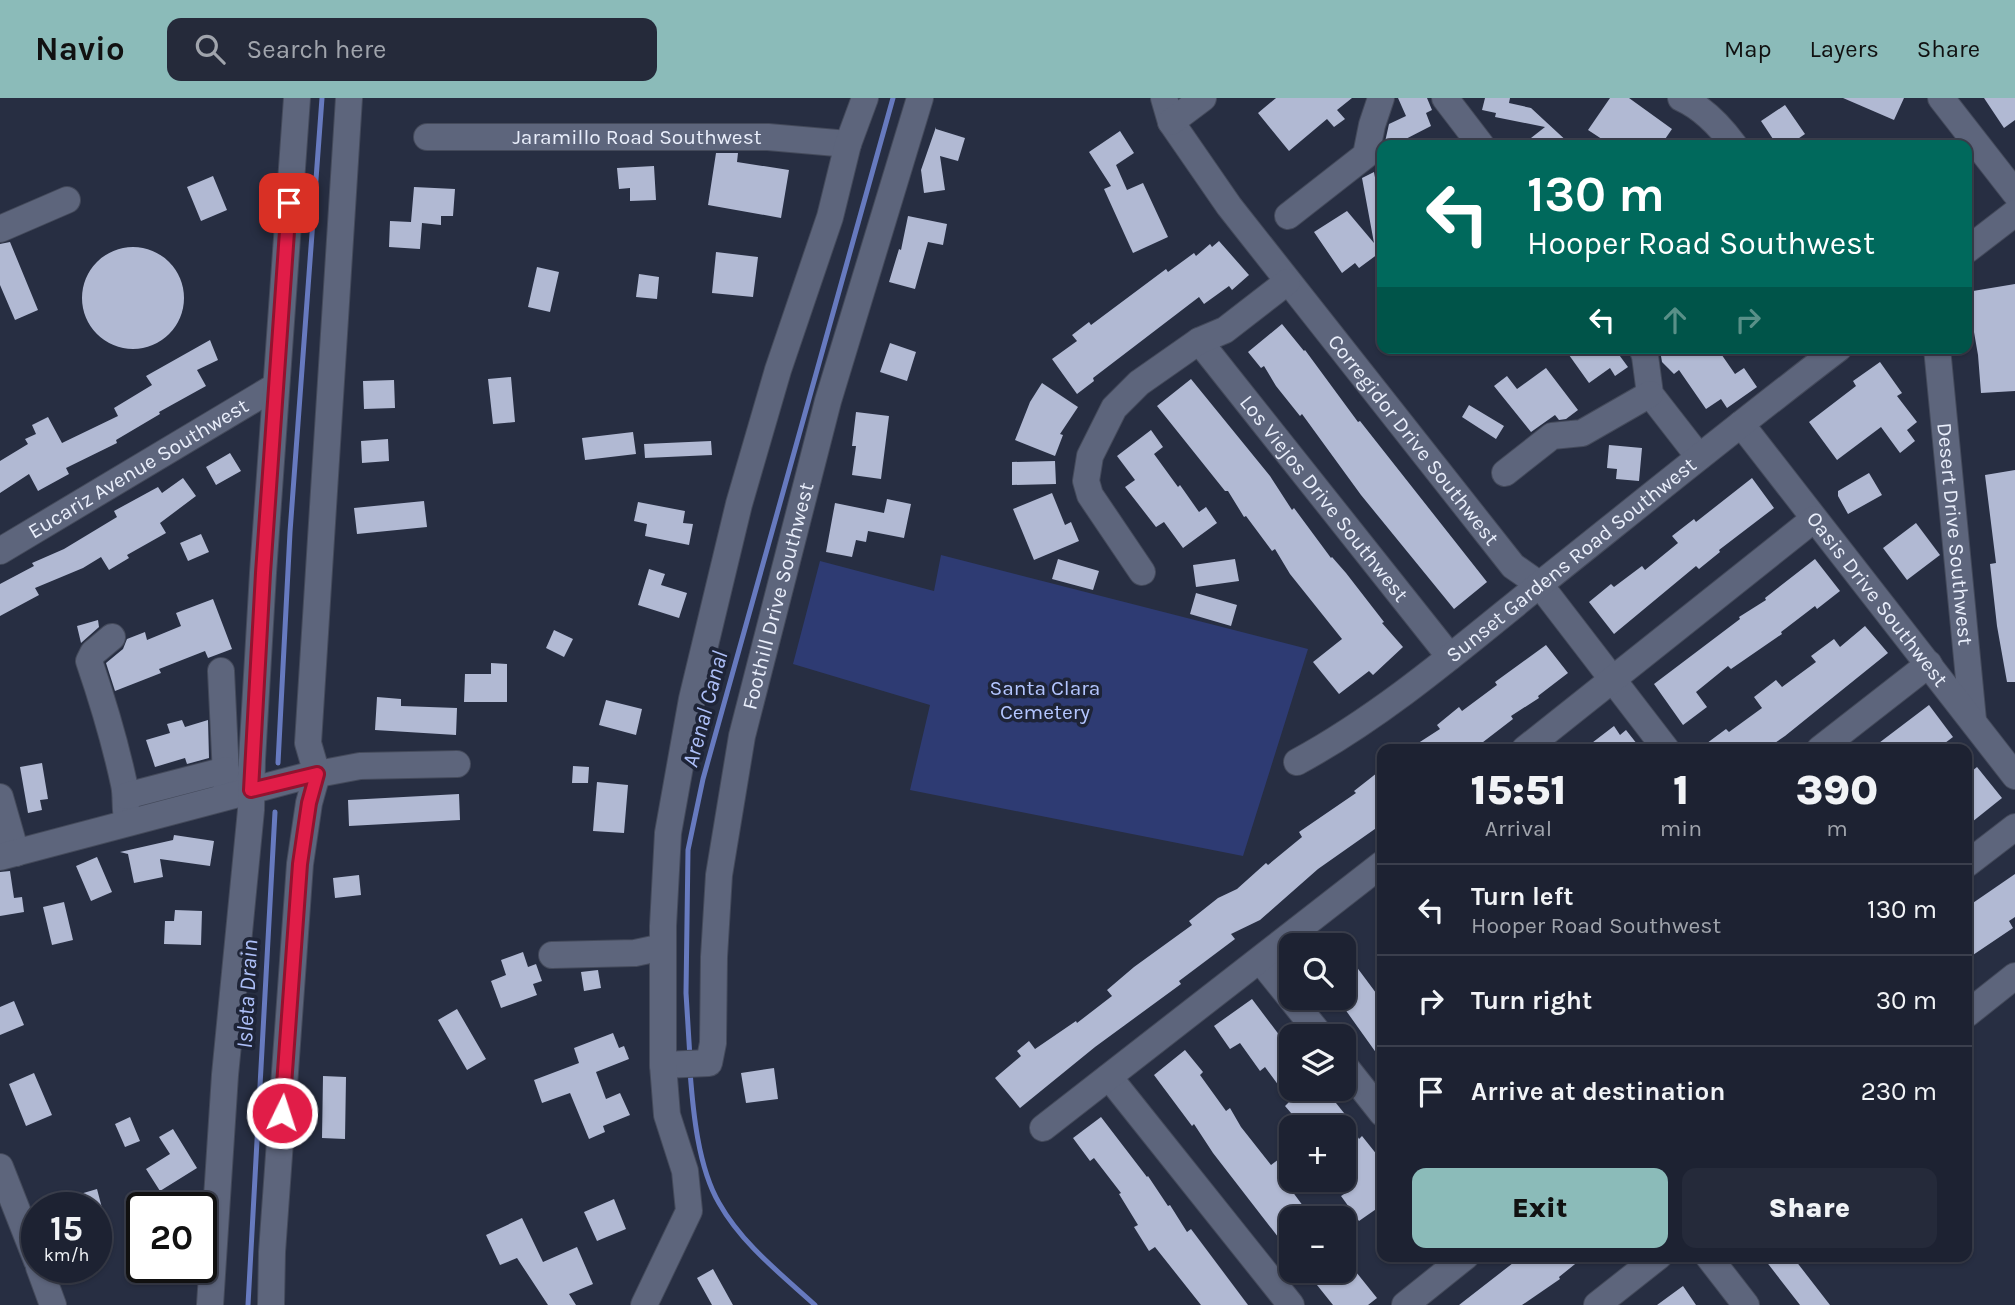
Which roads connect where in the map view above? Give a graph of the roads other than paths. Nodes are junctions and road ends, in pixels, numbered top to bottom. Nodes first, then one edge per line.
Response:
1 (297, 98) edge
2 (349, 98) edge
3 (865, 98) edge
4 (920, 98) edge
5 (1203, 98) edge
6 (1381, 98) edge
7 (1445, 98) edge
8 (1681, 98) edge
9 (1941, 98) edge
10 (1168, 110) edge
11 (427, 137) dead end
12 (1477, 140) edge
13 (1730, 140) edge
14 (848, 144) junction
15 (2015, 193) edge
16 (66, 200) dead end
17 (2015, 213) edge
18 (1288, 216) dead end
19 (0, 229) edge
20 (1972, 246) edge
21 (1287, 282) junction
22 (1199, 341) junction
23 (1645, 354) edge
24 (1831, 354) edge
25 (1938, 354) edge
26 (276, 386) junction
27 (1650, 394) junction
28 (1741, 424) junction
29 (1699, 457) junction
30 (1505, 472) dead end
31 (1814, 519) junction
32 (0, 551) edge
33 (1142, 572) dead end
34 (1540, 585) junction
35 (112, 637) dead end
36 (1450, 657) junction
37 (1929, 664) junction
38 (220, 671) dead end
39 (1611, 679) junction
40 (1973, 720) junction
41 (1531, 744) edge
42 (1662, 744) edge
43 (1826, 744) edge
44 (1297, 762) dead end
45 (457, 764) dead end
46 (226, 770) junction
47 (317, 774) junction
48 (2015, 776) edge
49 (239, 793) junction
50 (126, 796) junction
51 (0, 797) edge
52 (128, 822) junction
53 (2015, 827) edge
54 (8, 855) edge
55 (1972, 860) edge
56 (1377, 868) edge
57 (663, 947) junction
58 (552, 955) dead end
59 (1260, 960) junction
60 (2015, 976) edge
61 (1972, 1010) edge
62 (1311, 1024) edge
63 (668, 1065) junction
64 (1110, 1077) junction
65 (1356, 1080) edge
66 (1377, 1107) edge
67 (1044, 1128) dead end
68 (0, 1167) edge
69 (21, 1220) edge
70 (1459, 1262) edge
71 (1651, 1262) edge
72 (1714, 1262) edge
73 (45, 1283) edge
74 (53, 1305) edge
75 (210, 1305) edge
76 (271, 1305) edge
77 (644, 1305) edge
78 (1291, 1305) edge
79 (1405, 1305) edge
80 (1597, 1305) edge
81 (1746, 1305) edge

1 - 26 street
2 - 47 street
3 - 14 street
4 - 63 street, Foothill Drive Southwest
5 - 10 street
6 - 18 street
7 - 12 street
8 - 13 street
9 - 15 street
10 - 21 street, Corregidor Drive Southwest
11 - 14 street, Jaramillo Road Southwest
14 - 57 street
16 - 19 street
17 - 20 street
21 - 22 street
21 - 34 street, Corregidor Drive Southwest
22 - 33 street
22 - 36 street, Los Viejos Drive Southwest
23 - 27 street
24 - 28 street, Sunset Gardens Road Southwest
25 - 40 street, Desert Drive Southwest
26 - 32 street, Eucariz Avenue Southwest
26 - 49 street
27 - 29 street
27 - 30 street
28 - 29 street, Sunset Gardens Road Southwest
28 - 31 street, Oasis Drive Southwest
29 - 34 street, Sunset Gardens Road Southwest
31 - 37 street, Oasis Drive Southwest
31 - 39 street
34 - 36 street, Sunset Gardens Road Southwest
34 - 39 street, Corregidor Drive Southwest
35 - 50 street
36 - 44 street, Sunset Gardens Road Southwest
37 - 40 street, Oasis Drive Southwest
37 - 43 street
38 - 46 street
39 - 41 street
39 - 42 street, Corregidor Drive Southwest
40 - 48 street, Oasis Drive Southwest
45 - 47 street
46 - 49 street
46 - 50 street
47 - 49 street
47 - 76 street
49 - 52 street
49 - 75 street
50 - 52 street
51 - 54 street
52 - 54 street
53 - 55 street
56 - 59 street
57 - 58 street
57 - 63 street
59 - 62 street
59 - 64 street
60 - 61 street
63 - 77 street
64 - 67 street
64 - 78 street
65 - 66 street
68 - 69 street
70 - 79 street
71 - 80 street
72 - 81 street
73 - 74 street

